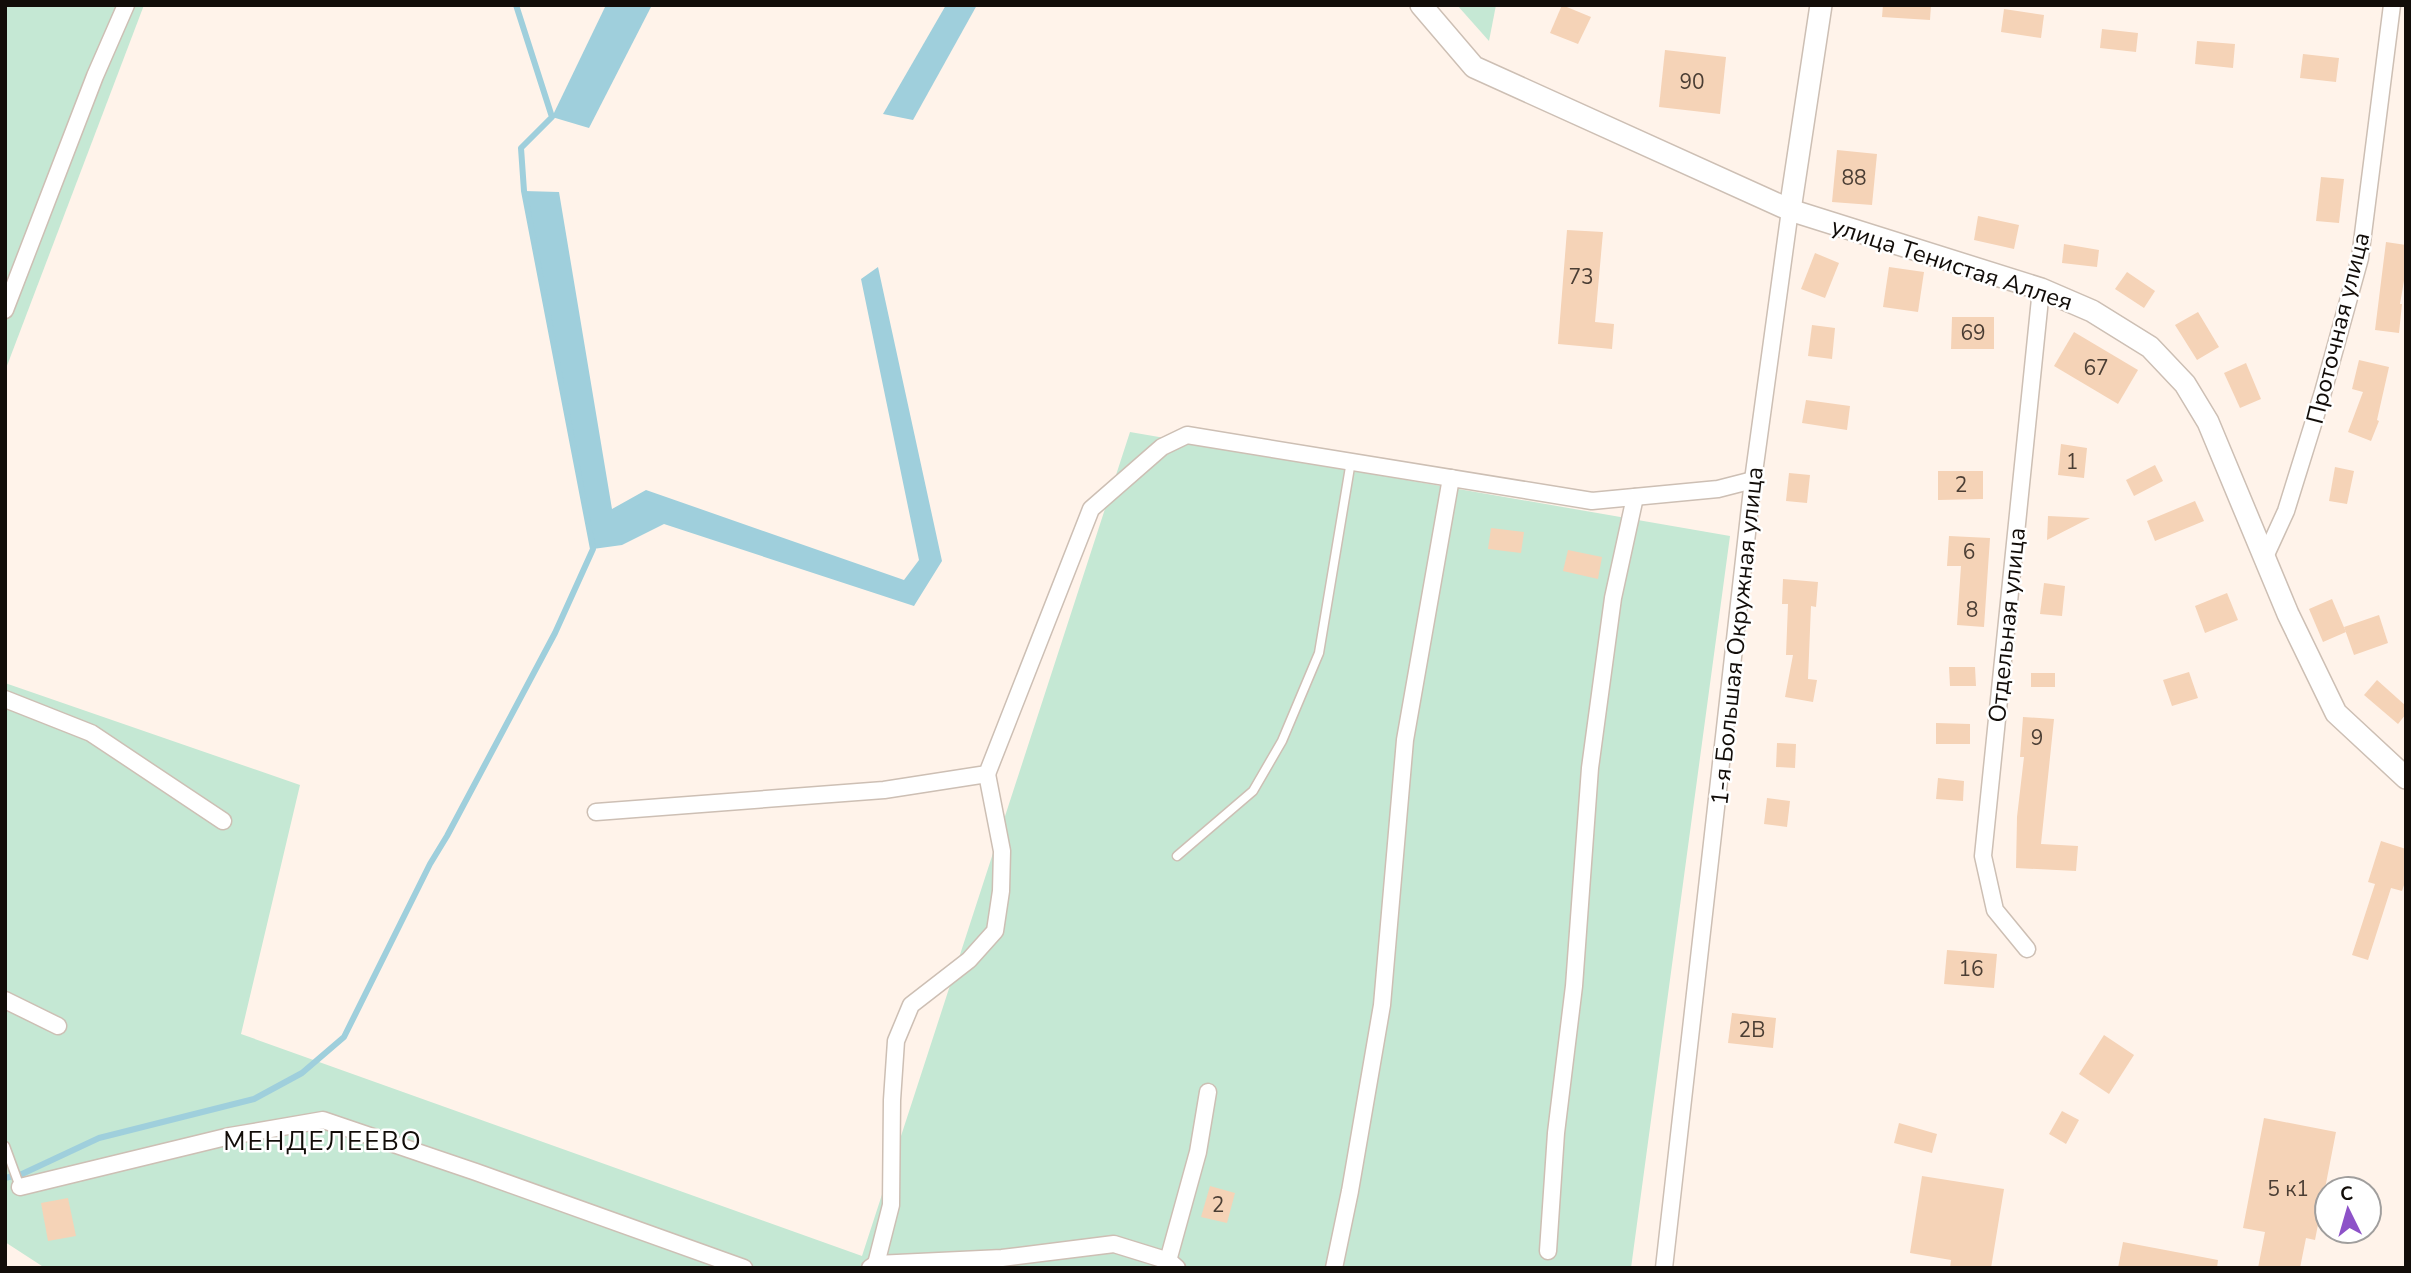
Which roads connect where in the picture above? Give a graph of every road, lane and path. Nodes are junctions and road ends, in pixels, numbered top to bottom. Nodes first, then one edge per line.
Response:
1 (126, 5) edge
2 (1821, 5) edge
3 (2392, 5) edge
4 (1430, 9) edge
5 (1790, 210) junction
6 (2041, 289) junction
7 (5, 310) edge
8 (1351, 461) junction
9 (1451, 478) junction
10 (1753, 480) junction
11 (1635, 497) junction
12 (2263, 559) junction
13 (5, 699) edge
14 (988, 774) junction
15 (2406, 778) edge
16 (596, 812) dead end
17 (223, 821) dead end
18 (1177, 856) dead end
19 (2027, 949) dead end
20 (5, 1000) edge
21 (58, 1026) dead end
22 (1208, 1092) dead end
23 (5, 1146) edge
24 (20, 1187) joint
25 (1548, 1251) dead end
26 (1171, 1266) edge
27 (875, 1267) edge
28 (744, 1268) edge
29 (1334, 1268) edge
30 (1664, 1268) edge

1 - 7 street
2 - 5 main road, 1-я Большая Окружная улица
3 - 12 street, Проточная улица
4 - 5 main road, улица Тенистая Аллея
5 - 6 main road, улица Тенистая Аллея
5 - 10 street, 1-я Большая Окружная улица
6 - 12 main road, улица Тенистая Аллея
6 - 19 street, Отдельная улица
8 - 9 street
8 - 14 street
8 - 18 lane
9 - 11 street
9 - 29 street
10 - 11 street
10 - 30 street, 1-я Большая Окружная улица
11 - 25 street
12 - 15 main road, улица Тенистая Аллея
13 - 17 street
14 - 16 street
14 - 27 street
20 - 21 street
22 - 26 street
23 - 24 lane
24 - 28 street
26 - 27 street

